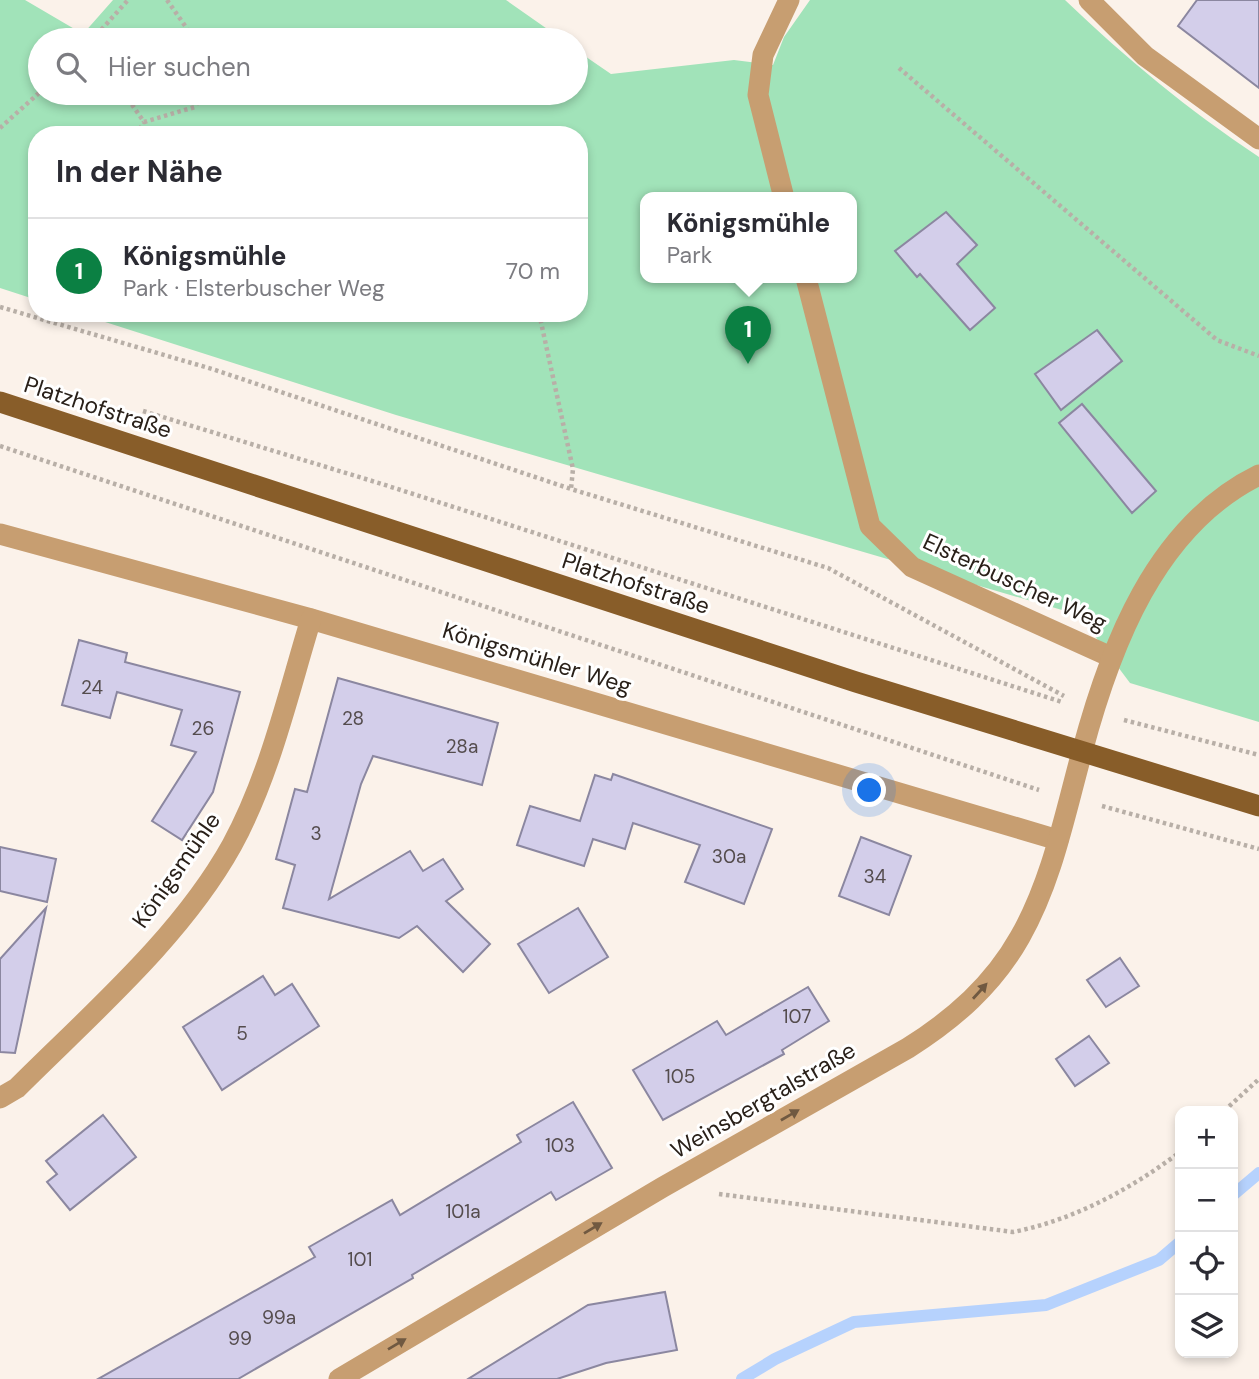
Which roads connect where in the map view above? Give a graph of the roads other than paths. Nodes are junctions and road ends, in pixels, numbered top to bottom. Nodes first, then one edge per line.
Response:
1 (789, 0) edge
2 (1089, 0) edge
3 (1259, 139) edge
4 (783, 192) edge
5 (807, 283) edge
6 (0, 402) edge
7 (1259, 475) edge
8 (0, 534) edge
9 (311, 619) junction
10 (1111, 657) junction
11 (1082, 751) junction
12 (1259, 806) edge
13 (1058, 840) junction
14 (0, 1098) edge
15 (338, 1379) edge

1 - 4 street
2 - 3 street
5 - 10 street, Elsterbuscher Weg
6 - 11 main road, Platzhofstraße
7 - 10 street, Weinsbergtalstraße
8 - 9 street, Königsmühler Weg
9 - 13 street, Königsmühler Weg
9 - 14 street, Königsmühle
10 - 11 street, Weinsbergtalstraße
11 - 12 main road, Platzhofstraße
11 - 13 street, Weinsbergtalstraße
15 -> 13 street, Weinsbergtalstraße

